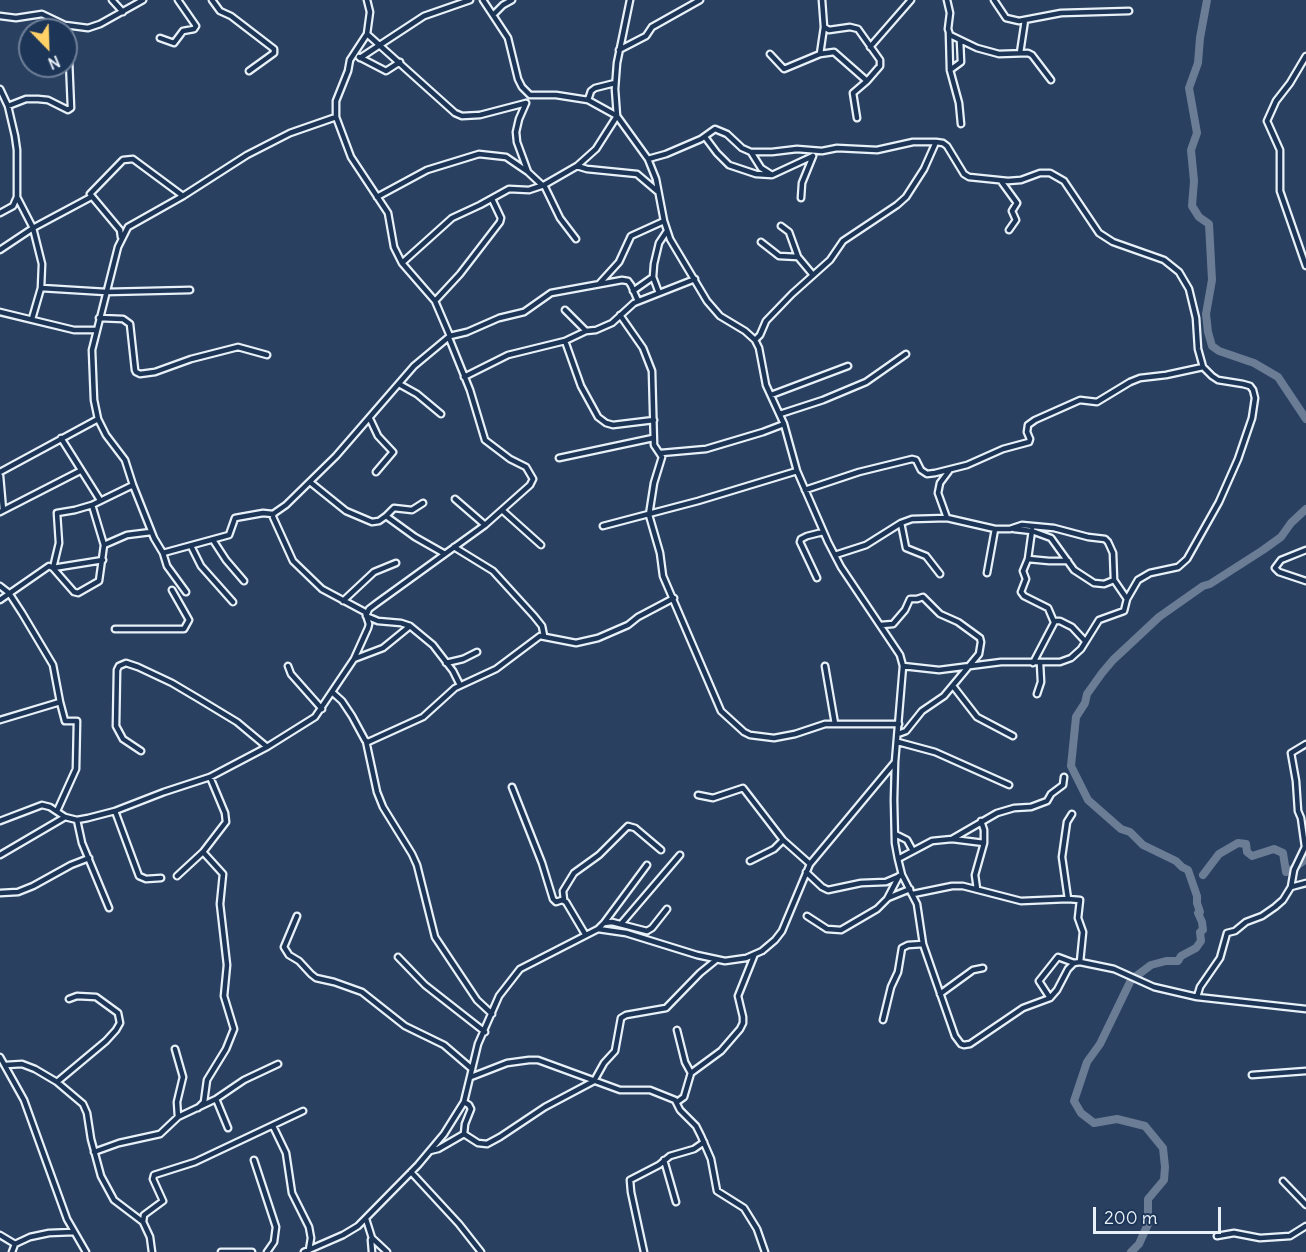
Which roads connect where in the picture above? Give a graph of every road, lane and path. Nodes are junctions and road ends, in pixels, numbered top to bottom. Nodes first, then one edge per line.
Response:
1 (112, 0) edge
2 (144, 0) edge
3 (178, 0) edge
4 (212, 0) edge
5 (367, 0) edge
6 (470, 0) edge
7 (483, 0) edge
8 (512, 0) edge
9 (630, 0) edge
10 (700, 0) edge
11 (822, 0) edge
12 (911, 0) edge
13 (947, 0) edge
14 (994, 0) edge
15 (1129, 10) dead end
16 (123, 12) junction
17 (494, 15) junction
18 (0, 16) edge
19 (1025, 20) junction
20 (824, 27) junction
21 (367, 33) junction
22 (949, 33) junction
23 (160, 38) dead end
24 (960, 40) junction
25 (380, 45) junction
26 (870, 47) junction
27 (619, 50) junction
28 (354, 53) junction
29 (1020, 53) junction
30 (770, 54) dead end
31 (820, 54) junction
32 (1306, 56) edge
33 (360, 58) junction
34 (400, 63) junction
35 (950, 70) junction
36 (249, 71) dead end
37 (70, 78) edge
38 (1051, 80) dead end
39 (867, 81) junction
40 (615, 83) junction
41 (0, 89) edge
42 (530, 95) junction
43 (588, 100) junction
44 (526, 103) junction
45 (8, 106) junction
46 (617, 116) junction
47 (336, 117) junction
48 (857, 118) dead end
49 (961, 124) dead end
50 (705, 137) junction
51 (936, 142) junction
52 (751, 152) junction
53 (813, 153) junction
54 (648, 159) junction
55 (577, 166) junction
56 (528, 172) junction
57 (772, 175) junction
58 (1001, 181) junction
59 (543, 185) junction
60 (658, 192) junction
61 (183, 196) junction
62 (17, 197) junction
63 (91, 197) junction
64 (377, 197) junction
65 (492, 198) junction
66 (801, 198) dead end
67 (0, 213) edge
68 (664, 221) junction
69 (781, 226) dead end
70 (33, 228) junction
71 (1009, 230) dead end
72 (667, 231) junction
73 (121, 237) junction
74 (576, 239) dead end
75 (761, 242) dead end
76 (0, 250) edge
77 (798, 257) junction
78 (402, 263) junction
79 (1306, 266) edge
80 (813, 275) junction
81 (653, 277) junction
82 (695, 279) junction
83 (599, 284) junction
84 (41, 288) junction
85 (190, 290) dead end
86 (633, 291) junction
87 (106, 292) junction
88 (658, 293) junction
89 (435, 301) junction
90 (638, 301) junction
91 (565, 310) dead end
92 (0, 312) edge
93 (620, 315) junction
94 (99, 318) junction
95 (32, 319) junction
96 (96, 330) junction
97 (586, 331) junction
98 (450, 337) junction
99 (755, 340) junction
100 (565, 341) junction
101 (906, 354) dead end
102 (267, 355) dead end
103 (848, 366) dead end
104 (1203, 367) junction
105 (464, 377) junction
106 (399, 384) junction
107 (771, 395) junction
108 (441, 414) dead end
109 (780, 414) junction
110 (98, 419) junction
111 (370, 419) junction
112 (654, 420) junction
113 (784, 424) junction
114 (61, 438) junction
115 (653, 438) junction
116 (661, 453) junction
117 (559, 458) dead end
118 (951, 469) junction
119 (80, 471) junction
120 (376, 471) dead end
121 (797, 471) junction
122 (936, 473) junction
123 (0, 474) edge
124 (310, 482) junction
125 (940, 483) junction
126 (133, 485) junction
127 (805, 490) junction
128 (455, 499) dead end
129 (100, 500) junction
130 (423, 502) dead end
131 (92, 505) junction
132 (502, 510) junction
133 (2, 511) edge
134 (273, 514) junction
135 (649, 515) junction
136 (386, 516) junction
137 (947, 518) junction
138 (901, 523) junction
139 (485, 525) junction
140 (603, 526) dead end
141 (995, 529) junction
142 (1032, 529) junction
143 (151, 532) junction
144 (823, 532) junction
145 (213, 540) junction
146 (104, 545) junction
147 (541, 545) dead end
148 (191, 546) junction
149 (454, 547) junction
150 (1306, 550) edge
151 (163, 553) junction
152 (445, 554) junction
153 (835, 555) junction
154 (1028, 559) junction
155 (103, 560) junction
156 (1068, 561) junction
157 (396, 563) dead end
158 (53, 568) junction
159 (987, 573) dead end
160 (940, 574) dead end
161 (817, 578) dead end
162 (1114, 580) junction
163 (244, 581) dead end
164 (1306, 581) edge
165 (0, 586) edge
166 (172, 590) dead end
167 (186, 592) dead end
168 (9, 593) junction
169 (674, 598) junction
170 (1126, 599) junction
171 (0, 600) edge
172 (233, 602) dead end
173 (343, 602) junction
174 (366, 615) junction
175 (1054, 622) junction
176 (881, 625) junction
177 (410, 626) junction
178 (115, 629) dead end
179 (544, 636) junction
180 (1085, 641) junction
181 (477, 652) dead end
182 (354, 659) junction
183 (446, 663) junction
184 (1033, 663) junction
185 (1040, 663) junction
186 (288, 666) dead end
187 (825, 666) dead end
188 (903, 666) junction
189 (968, 666) junction
190 (460, 685) junction
191 (953, 686) junction
192 (332, 692) junction
193 (1036, 694) dead end
194 (60, 702) junction
195 (322, 709) junction
196 (0, 720) edge
197 (835, 724) junction
198 (898, 724) junction
199 (898, 734) junction
200 (1013, 736) dead end
201 (366, 741) junction
202 (898, 742) junction
203 (1306, 744) edge
204 (267, 747) junction
205 (141, 751) dead end
206 (895, 762) junction
207 (210, 777) junction
208 (1064, 777) dead end
209 (1009, 785) dead end
210 (513, 787) dead end
211 (698, 795) dead end
212 (57, 811) junction
213 (115, 811) junction
214 (1072, 813) dead end
215 (65, 817) junction
216 (1304, 819) edge
217 (77, 820) junction
218 (0, 821) edge
219 (981, 821) junction
220 (895, 834) junction
221 (952, 839) junction
222 (783, 840) junction
223 (984, 843) junction
224 (661, 850) dead end
225 (913, 851) junction
226 (203, 852) junction
227 (0, 855) edge
228 (680, 855) dead end
229 (89, 858) junction
230 (898, 860) junction
231 (750, 861) dead end
232 (810, 864) junction
233 (646, 865) dead end
234 (806, 872) junction
235 (177, 876) dead end
236 (901, 876) junction
237 (161, 878) dead end
238 (1306, 883) edge
239 (1291, 887) junction
240 (976, 889) junction
241 (912, 892) junction
242 (0, 893) edge
243 (887, 899) junction
244 (1068, 899) junction
245 (564, 900) junction
246 (109, 908) dead end
247 (667, 909) dead end
248 (297, 916) dead end
249 (807, 916) dead end
250 (604, 923) junction
251 (621, 924) junction
252 (598, 929) junction
253 (585, 934) junction
254 (923, 944) junction
255 (754, 956) junction
256 (398, 957) dead end
257 (717, 959) junction
258 (1077, 963) junction
259 (984, 968) dead end
260 (940, 994) junction
261 (1197, 997) junction
262 (1050, 998) junction
263 (69, 999) dead end
264 (1306, 1009) edge
265 (492, 1014) junction
266 (883, 1020) dead end
267 (677, 1030) dead end
268 (484, 1032) junction
269 (175, 1049) dead end
270 (2, 1060) edge
271 (278, 1064) dead end
272 (472, 1069) junction
273 (1306, 1071) edge
274 (691, 1072) junction
275 (1252, 1075) dead end
276 (471, 1077) junction
277 (594, 1081) junction
278 (57, 1082) junction
279 (216, 1100) junction
280 (464, 1102) junction
281 (676, 1102) junction
282 (198, 1108) junction
283 (303, 1111) dead end
284 (178, 1117) junction
285 (273, 1126) junction
286 (228, 1128) dead end
287 (464, 1134) junction
288 (704, 1143) junction
289 (430, 1151) junction
290 (94, 1152) junction
291 (254, 1160) dead end
292 (664, 1160) junction
293 (411, 1172) junction
294 (1283, 1181) dead end
295 (675, 1202) dead end
296 (1306, 1205) edge
297 (366, 1219) junction
298 (143, 1222) junction
299 (1306, 1226) edge
300 (74, 1232) junction
301 (0, 1235) edge
302 (1217, 1236) dead end
303 (372, 1238) junction
304 (15, 1244) junction
305 (307, 1251) edge
306 (12, 1252) edge
307 (86, 1252) edge
308 (152, 1252) edge
309 (222, 1252) edge
310 (252, 1252) edge
311 (267, 1252) edge
312 (372, 1252) edge
313 (387, 1252) edge
314 (481, 1252) edge
315 (644, 1252) edge
316 (765, 1252) edge

1 - 16 street
2 - 16 street
3 - 23 street
4 - 36 street
5 - 21 street
6 - 25 street
7 - 17 street
8 - 17 street
9 - 27 street
10 - 27 street
11 - 20 street
12 - 26 street
13 - 22 street
14 - 19 street
15 - 19 street
16 - 18 street
17 - 42 street
19 - 29 street
20 - 26 street
20 - 31 street
21 - 25 street
21 - 28 street
22 - 24 street
22 - 35 street
24 - 29 street
24 - 35 street
25 - 33 street
25 - 34 street
26 - 39 street
27 - 40 street
28 - 33 street
28 - 47 street
29 - 38 street
30 - 31 street
31 - 39 street
32 - 79 street
33 - 34 street
34 - 44 street
35 - 49 street
37 - 45 street
39 - 48 street
40 - 43 street
40 - 46 street
41 - 45 street
42 - 43 street
42 - 44 street
43 - 46 street
44 - 56 street
45 - 62 street
46 - 54 street
46 - 55 street
47 - 61 street
47 - 64 street
50 - 52 street
50 - 54 street
50 - 57 street
51 - 53 street
51 - 58 street
51 - 80 street
52 - 53 street
52 - 57 street
53 - 57 street
53 - 66 street
54 - 60 street
55 - 59 street
55 - 60 street
56 - 59 street
56 - 64 street
58 - 71 street
58 - 104 street
59 - 65 street
59 - 74 street
60 - 68 street
61 - 63 street
61 - 73 street
62 - 67 street
62 - 70 street
63 - 70 street
63 - 73 street
64 - 78 street
65 - 78 street
65 - 89 street
68 - 72 street
68 - 83 street
69 - 77 street
70 - 76 street
70 - 84 street
72 - 81 street
72 - 82 street
73 - 87 street
75 - 77 street
77 - 80 street
78 - 89 street
80 - 99 street
81 - 86 street
81 - 88 street
82 - 88 street
82 - 99 street
83 - 86 street
83 - 98 street
84 - 87 street
84 - 95 street
85 - 87 street
86 - 90 street
87 - 94 street
88 - 90 street
89 - 98 street
90 - 93 street
91 - 97 street
92 - 95 street
93 - 97 street
93 - 112 street
94 - 96 street
94 - 102 street
95 - 96 street
96 - 110 street
97 - 100 street
98 - 105 street
98 - 106 street
99 - 107 street
100 - 105 street
100 - 112 street
101 - 109 street
103 - 107 street
104 - 118 street
104 - 170 street
105 - 132 street
106 - 108 street
106 - 111 street
107 - 109 street
109 - 113 street
110 - 114 street
110 - 126 street
111 - 120 street
111 - 124 street
112 - 115 street
113 - 116 street
113 - 121 street
114 - 119 street
114 - 123 street
115 - 116 street
115 - 117 street
116 - 135 street
118 - 122 street
118 - 125 street
119 - 129 street
119 - 133 street
121 - 127 street
121 - 135 street
122 - 125 street
122 - 127 street
123 - 133 street
124 - 134 street
124 - 136 street
125 - 137 street
126 - 129 street
126 - 143 street
127 - 144 street
128 - 139 street
129 - 131 street
130 - 136 street
131 - 146 street
131 - 158 street
132 - 139 street
132 - 147 street
134 - 145 street
134 - 173 street
135 - 140 street
135 - 169 street
136 - 152 street
137 - 138 street
137 - 141 street
138 - 153 street
138 - 160 street
139 - 149 street
141 - 142 street
141 - 159 street
142 - 154 street
142 - 156 street
142 - 162 street
143 - 146 street
143 - 151 street
144 - 153 street
144 - 161 street
145 - 148 street
145 - 163 street
146 - 155 street
148 - 151 street
148 - 172 street
149 - 152 street
149 - 179 street
150 - 164 street
151 - 167 street
152 - 174 street
153 - 176 street
154 - 156 street
154 - 175 street
155 - 158 street
155 - 158 street
156 - 162 street
157 - 173 street
158 - 168 street
162 - 170 street
165 - 168 street
166 - 178 street
168 - 171 street
168 - 194 street
169 - 179 street
169 - 197 street
170 - 180 street
173 - 174 street
174 - 177 street
174 - 182 street
175 - 180 street
175 - 184 street
176 - 188 street
176 - 189 street
177 - 182 street
177 - 183 street
179 - 190 street
180 - 185 street
181 - 183 street
182 - 192 street
183 - 190 street
184 - 185 street
184 - 189 street
185 - 193 street
186 - 195 street
187 - 197 street
188 - 189 street
188 - 198 street
189 - 191 street
190 - 201 street
191 - 199 street
191 - 200 street
192 - 195 street
192 - 201 street
194 - 196 street
194 - 212 street
195 - 204 street
197 - 198 street
198 - 199 street
199 - 202 street
201 - 265 street
202 - 206 street
202 - 209 street
203 - 216 street
204 - 205 street
204 - 207 street
206 - 220 street
206 - 232 street
207 - 213 street
207 - 226 street
208 - 219 street
210 - 245 street
211 - 222 street
212 - 215 street
212 - 218 street
213 - 217 street
213 - 237 street
214 - 244 street
215 - 217 street
215 - 227 street
216 - 239 street
217 - 229 street
219 - 221 street
219 - 223 street
220 - 225 street
220 - 230 street
221 - 223 street
221 - 225 street
222 - 231 street
222 - 232 street
223 - 240 street
224 - 245 street
225 - 230 street
226 - 235 street
226 - 282 street
228 - 251 street
229 - 242 street
229 - 246 street
230 - 236 street
232 - 234 street
233 - 250 street
234 - 236 street
234 - 255 street
236 - 241 street
236 - 243 street
238 - 239 street
239 - 261 street
240 - 241 street
240 - 244 street
241 - 243 street
241 - 254 street
243 - 249 street
244 - 258 street
245 - 253 street
247 - 251 street
248 - 272 street
250 - 251 street
250 - 252 street
252 - 253 street
252 - 257 street
253 - 265 street
254 - 260 street
254 - 266 street
255 - 257 street
255 - 274 street
256 - 268 street
257 - 277 street
258 - 261 street
258 - 262 street
258 - 262 street
259 - 260 street
260 - 262 street
261 - 264 street
263 - 278 street
265 - 268 street
267 - 274 street
268 - 272 street
269 - 284 street
270 - 278 street
270 - 300 street
271 - 279 street
272 - 276 street
273 - 275 street
274 - 281 street
276 - 277 street
276 - 280 street
277 - 281 street
277 - 287 street
278 - 290 street
279 - 282 street
279 - 286 street
280 - 287 street
280 - 289 street
281 - 288 street
282 - 284 street
283 - 285 street
284 - 290 street
285 - 298 street
285 - 305 street
287 - 289 street
288 - 292 street
288 - 316 street
289 - 293 street
290 - 298 street
291 - 311 street
292 - 295 street
292 - 315 street
293 - 297 street
293 - 314 street
294 - 296 street
297 - 303 street
297 - 305 street
298 - 308 street
299 - 302 street
300 - 304 street
300 - 307 street
301 - 304 street
303 - 312 street
303 - 313 street
304 - 306 street
309 - 310 street

